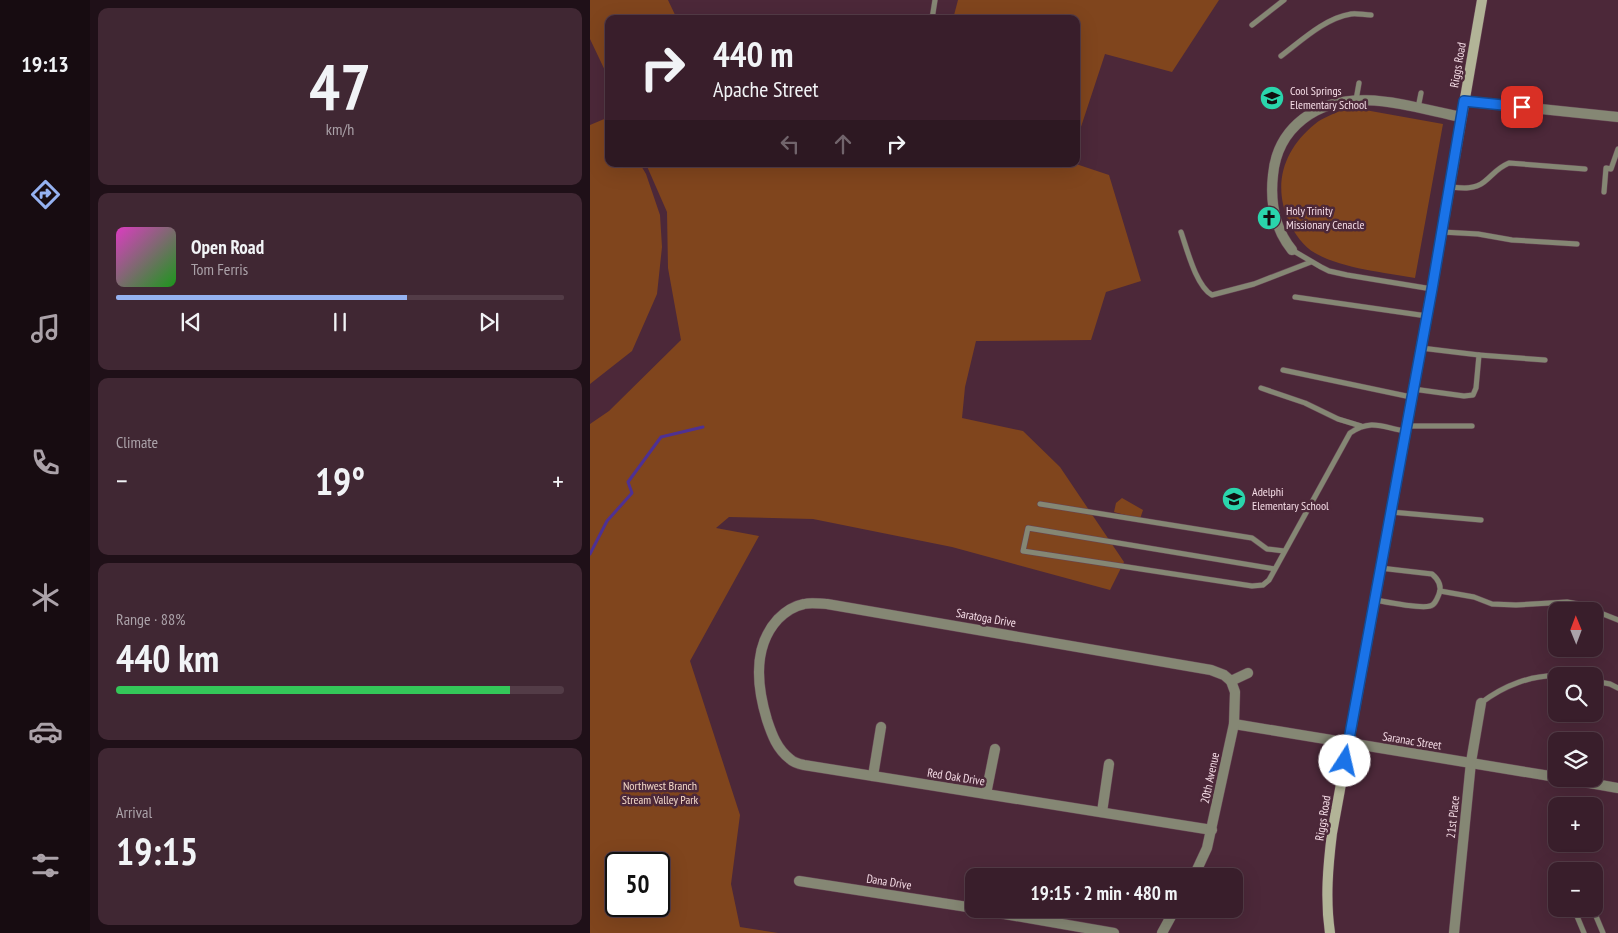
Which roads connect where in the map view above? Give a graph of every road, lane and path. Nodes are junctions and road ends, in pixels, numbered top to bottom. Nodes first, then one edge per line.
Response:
1 (935, 0) edge
2 (1284, 0) edge
3 (1482, 0) edge
4 (933, 15) edge
5 (1370, 15) dead end
6 (1252, 26) dead end
7 (1281, 56) dead end
8 (1359, 83) dead end
9 (1421, 93) dead end
10 (1356, 100) junction
11 (1464, 101) junction
12 (1418, 108) junction
13 (1618, 117) edge
14 (1461, 118) junction
15 (1618, 149) edge
16 (1585, 170) dead end
17 (1449, 186) junction
18 (1604, 192) dead end
19 (1181, 232) dead end
20 (1442, 232) junction
21 (1576, 244) dead end
22 (1292, 250) joint
23 (1311, 262) junction
24 (1432, 289) junction
25 (1295, 297) dead end
26 (1427, 316) junction
27 (1421, 348) junction
28 (1479, 355) junction
29 (1545, 360) dead end
30 (1283, 370) dead end
31 (1261, 388) dead end
32 (1412, 393) junction
33 (1361, 426) junction
34 (1472, 426) dead end
35 (1406, 428) junction
36 (1040, 504) dead end
37 (1390, 512) junction
38 (1480, 520) dead end
39 (1284, 551) junction
40 (1380, 568) junction
41 (1275, 569) junction
42 (1440, 590) junction
43 (1374, 600) junction
44 (1618, 620) edge
45 (1248, 673) dead end
46 (759, 674) joint
47 (1548, 675) edge
48 (1231, 681) junction
49 (1603, 683) edge
50 (1618, 688) edge
51 (1481, 703) joint
52 (1234, 724) junction
53 (881, 727) dead end
54 (1349, 744) junction
55 (995, 749) dead end
56 (1471, 762) junction
57 (1109, 764) dead end
58 (873, 776) junction
59 (1548, 776) edge
60 (1603, 785) edge
61 (1618, 788) edge
62 (986, 794) junction
63 (1102, 812) junction
64 (1212, 830) junction
65 (1198, 868) edge
66 (799, 881) dead end
67 (965, 907) edge
68 (1577, 917) edge
69 (1596, 917) edge
70 (1027, 918) edge
71 (1171, 918) edge
72 (1114, 933) edge
73 (1162, 933) edge
74 (1330, 933) edge
75 (1454, 933) edge
76 (1584, 933) edge
77 (1603, 933) edge

1 - 4 lane
2 - 6 lane
3 - 11 main road, Riggs Road
5 - 7 lane
8 - 10 lane
9 - 12 lane
10 - 12 street
10 - 22 street
11 - 13 street
11 - 14 main road, Riggs Road
12 - 14 street
14 - 17 main road, Riggs Road
15 - 18 lane
16 - 17 lane
17 - 20 main road, Riggs Road
19 - 23 lane
20 - 21 lane
20 - 24 main road, Riggs Road
22 - 23 lane
23 - 24 lane
24 - 26 main road, Riggs Road
25 - 26 lane
26 - 27 main road, Riggs Road
27 - 28 lane
27 - 32 main road, Riggs Road
28 - 29 lane
28 - 32 lane
30 - 32 lane
31 - 33 lane
32 - 35 main road, Riggs Road
33 - 35 lane
33 - 39 lane
34 - 35 lane
35 - 37 main road, Riggs Road
36 - 39 lane
37 - 38 lane
37 - 40 main road, Riggs Road
39 - 41 lane
40 - 42 lane
40 - 43 main road, Riggs Road
41 - 41 lane
42 - 43 lane
42 - 44 lane
43 - 54 main road, Riggs Road
45 - 48 street
46 - 48 street, Saratoga Drive
46 - 58 street, Red Oak Drive
47 - 51 lane
48 - 52 street, 20th Avenue
49 - 50 lane
51 - 56 street, 21st Place
52 - 54 street, Saranac Street
52 - 64 street, 20th Avenue
53 - 58 street
54 - 56 street, Saranac Street
54 - 74 main road, Riggs Road
55 - 62 street
56 - 59 street, Saranac Street
56 - 75 street, 21st Place
57 - 63 street
58 - 62 street, Red Oak Drive
60 - 61 street
62 - 63 street, Red Oak Drive
63 - 64 street, Red Oak Drive
64 - 65 street, 20th Avenue
66 - 67 street, Dana Drive
68 - 76 lane
69 - 77 lane
70 - 72 street, Dana Drive
71 - 73 street

